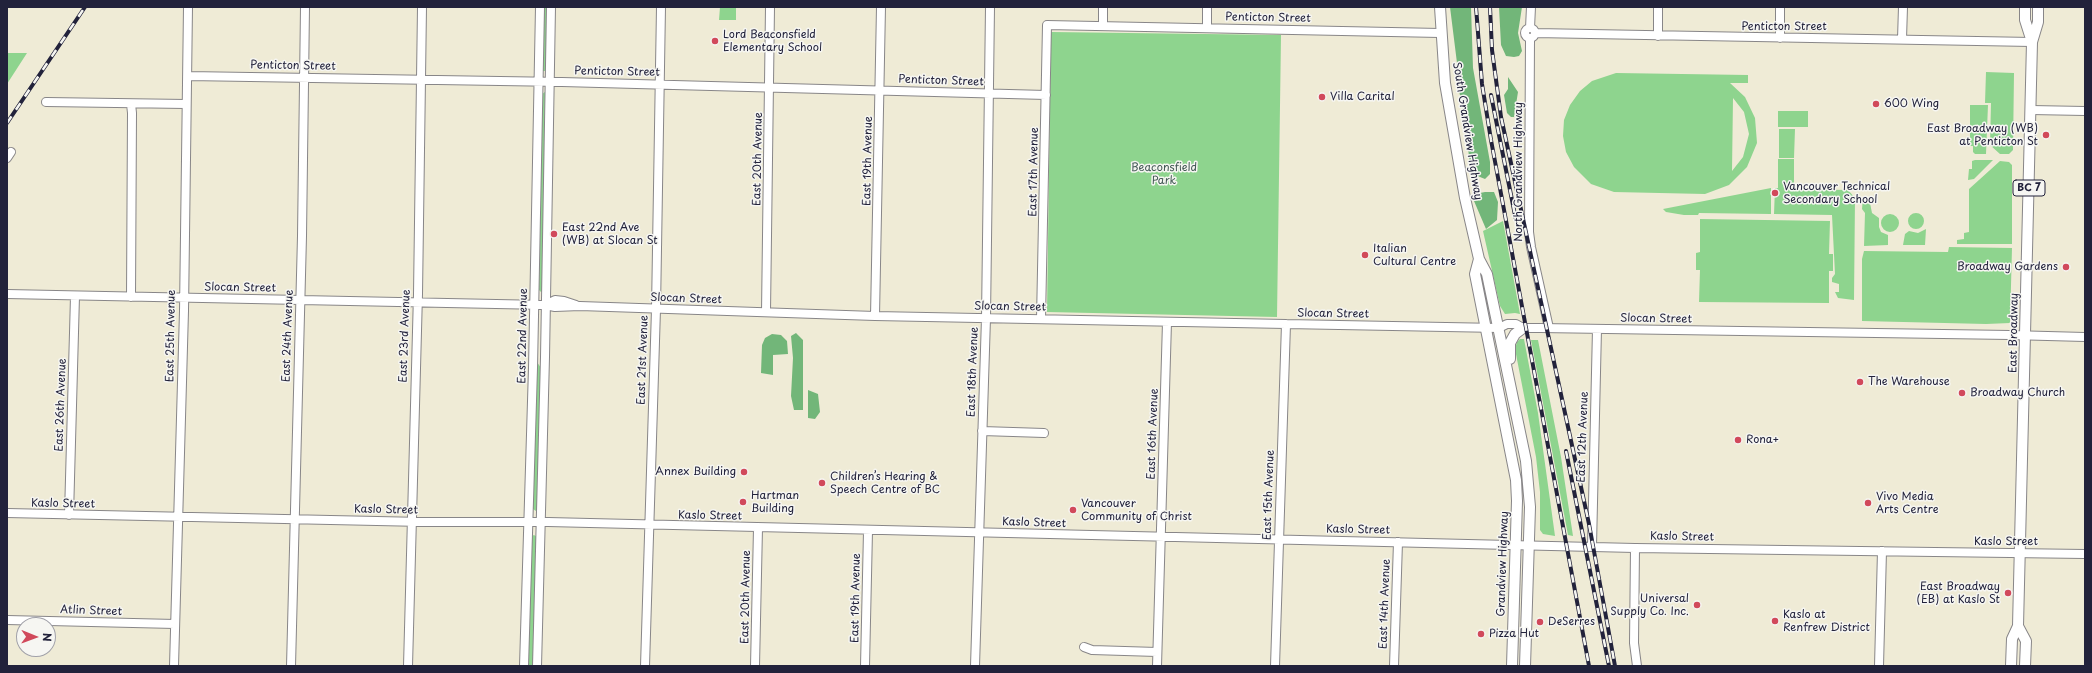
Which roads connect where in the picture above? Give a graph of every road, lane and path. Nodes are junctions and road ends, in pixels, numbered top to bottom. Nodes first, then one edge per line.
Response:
1 (188, 7) edge
2 (305, 7) edge
3 (422, 7) edge
4 (540, 7) edge
5 (551, 7) edge
6 (661, 7) edge
7 (770, 7) edge
8 (881, 7) edge
9 (990, 7) edge
10 (1103, 7) edge
11 (1207, 7) edge
12 (1440, 7) edge
13 (1531, 7) edge
14 (1658, 7) edge
15 (1780, 7) edge
16 (1903, 7) edge
17 (2025, 7) edge
18 (2038, 7) edge
19 (1047, 25) joint
20 (1103, 26) junction
21 (1207, 28) junction
22 (1440, 33) junction
23 (1532, 33) junction
24 (1658, 36) junction
25 (1780, 38) junction
26 (1902, 39) junction
27 (2032, 42) junction
28 (188, 76) junction
29 (305, 76) junction
30 (421, 79) junction
31 (539, 81) junction
32 (550, 81) junction
33 (661, 84) junction
34 (770, 88) junction
35 (880, 90) junction
36 (990, 93) junction
37 (1046, 95) junction
38 (46, 102) dead end
39 (131, 104) junction
40 (186, 104) junction
41 (2031, 110) junction
42 (2085, 111) edge
43 (1479, 259) junction
44 (7, 294) edge
45 (75, 296) junction
46 (131, 297) junction
47 (184, 298) junction
48 (300, 301) junction
49 (417, 303) junction
50 (534, 305) junction
51 (545, 305) junction
52 (656, 309) junction
53 (766, 312) junction
54 (875, 316) junction
55 (986, 318) junction
56 (1041, 319) junction
57 (1167, 322) junction
58 (1286, 324) junction
59 (1485, 328) junction
60 (1499, 328) junction
61 (1523, 328) junction
62 (1549, 328) junction
63 (1597, 329) junction
64 (2026, 335) junction
65 (2085, 337) edge
66 (1511, 383) junction
67 (982, 431) junction
68 (1044, 433) dead end
69 (1513, 463) joint
70 (7, 513) edge
71 (69, 516) junction
72 (178, 518) junction
73 (294, 519) junction
74 (411, 522) junction
75 (528, 522) junction
76 (541, 522) junction
77 (649, 526) junction
78 (758, 528) junction
79 (868, 531) junction
80 (979, 533) junction
81 (1161, 537) junction
82 (1279, 540) junction
83 (1398, 542) junction
84 (1516, 545) junction
85 (1529, 546) junction
86 (1592, 546) junction
87 (1635, 548) junction
88 (1882, 551) junction
89 (2020, 554) junction
90 (2085, 554) edge
91 (7, 620) edge
92 (175, 624) junction
93 (2018, 626) junction
94 (1084, 646) dead end
95 (1157, 652) junction
96 (174, 666) edge
97 (291, 666) edge
98 (408, 666) edge
99 (524, 666) edge
100 (537, 666) edge
101 (645, 666) edge
102 (755, 666) edge
103 (865, 666) edge
104 (975, 666) edge
105 (1157, 666) edge
106 (1275, 666) edge
107 (1394, 666) edge
108 (1512, 666) edge
109 (1525, 666) edge
110 (1637, 666) edge
111 (1878, 666) edge
112 (2011, 666) edge
113 (2025, 666) edge

1 - 28 street, East 25th Avenue
2 - 29 street, East 24th Avenue
3 - 30 street, East 23rd Avenue
4 - 31 street, East 22nd Avenue
5 - 32 street, East 22nd Avenue
6 - 33 street, East 21st Avenue
7 - 34 street, East 20th Avenue
8 - 35 street, East 19th Avenue
9 - 36 street, East 18th Avenue
10 - 20 street
11 - 21 street
12 - 22 main road, South Grandview Highway
13 - 23 street, North Grandview Highway
14 - 24 street
15 - 25 street
16 - 26 street
17 - 27 main road, East Broadway / BC 7
18 - 27 main road, East Broadway / BC 7
19 - 20 street, Penticton Street
19 - 37 street, East 17th Avenue
20 - 21 street, Penticton Street
21 - 22 street, Penticton Street
22 - 43 main road, South Grandview Highway
23 - 24 street, Penticton Street
23 - 62 street, North Grandview Highway
24 - 25 street, Penticton Street
25 - 26 street, Penticton Street
26 - 27 street, Penticton Street
27 - 41 main road, East Broadway / BC 7
28 - 29 street, Penticton Street
28 - 40 street, East 25th Avenue
29 - 30 street, Penticton Street
29 - 48 street, East 24th Avenue
30 - 31 street, Penticton Street
30 - 49 street, East 23rd Avenue
31 - 32 street, Penticton Street
31 - 50 street, East 22nd Avenue
32 - 33 street, Penticton Street
32 - 51 street, East 22nd Avenue
33 - 34 street, Penticton Street
33 - 52 street, East 21st Avenue
34 - 35 street, Penticton Street
34 - 53 street, East 20th Avenue
35 - 36 street, Penticton Street
35 - 54 street, East 19th Avenue
36 - 37 street, Penticton Street
36 - 55 street, East 18th Avenue
37 - 56 street, East 17th Avenue
38 - 39 street
39 - 40 street
39 - 46 street
40 - 47 street, East 25th Avenue
41 - 42 street
41 - 64 main road, East Broadway / BC 7
43 - 59 main road, South Grandview Highway
43 - 60 main road, South Grandview Highway
44 - 45 street, Slocan Street
45 - 46 street, Slocan Street
45 - 71 street, East 26th Avenue
46 - 47 street, Slocan Street
47 - 48 street, Slocan Street
47 - 72 street, East 25th Avenue
48 - 49 street, Slocan Street
48 - 73 street, East 24th Avenue
49 - 50 street, Slocan Street
49 - 74 street, East 23rd Avenue
50 - 51 street, Slocan Street
50 - 75 street, East 22nd Avenue
51 - 52 street, Slocan Street
51 - 76 street, East 22nd Avenue
52 - 53 street, Slocan Street
52 - 77 street, East 21st Avenue
53 - 54 street, Slocan Street
54 - 55 street, Slocan Street
55 - 56 street, Slocan Street
55 - 67 street, East 18th Avenue
56 - 57 street, Slocan Street
57 - 58 street, Slocan Street
57 - 81 street, East 16th Avenue
58 - 59 street, Slocan Street
58 - 82 street, East 15th Avenue
59 - 60 street, Slocan Street
59 - 69 main road, South Grandview Highway
60 - 61 street, Slocan Street
60 - 66 main road, South Grandview Highway
61 - 62 street, Slocan Street
61 - 66 main road
62 - 63 street, Slocan Street
63 - 64 street, Slocan Street
63 - 86 street, East 12th Avenue
64 - 65 street, Slocan Street
64 - 89 main road, East Broadway / BC 7
66 - 85 main road, South Grandview Highway
67 - 68 street
67 - 80 street, East 18th Avenue
69 - 84 main road, Grandview Highway
70 - 71 street, Kaslo Street
71 - 72 street, Kaslo Street
72 - 73 street, Kaslo Street
72 - 92 street, East 25th Avenue
73 - 74 street, Kaslo Street
73 - 97 street, East 24th Avenue
74 - 75 street, Kaslo Street
74 - 98 street, East 23rd Avenue
75 - 76 street, Kaslo Street
75 - 99 street, East 22nd Avenue
76 - 77 street, Kaslo Street
76 - 100 street, East 22nd Avenue
77 - 78 street, Kaslo Street
77 - 101 street, East 21st Avenue
78 - 79 street, Kaslo Street
78 - 102 street, East 20th Avenue
79 - 80 street, Kaslo Street
79 - 103 street, East 19th Avenue
80 - 81 street, Kaslo Street
80 - 104 street, East 18th Avenue
81 - 82 street, Kaslo Street
81 - 95 street, East 16th Avenue
82 - 83 street, Kaslo Street
82 - 106 street, East 15th Avenue
83 - 84 street, Kaslo Street
83 - 107 street, East 14th Avenue
84 - 85 street, Kaslo Street
84 - 108 main road, Grandview Highway
85 - 86 street, Kaslo Street
85 - 109 main road
86 - 87 street, Kaslo Street
87 - 88 street, Kaslo Street
87 - 110 street
88 - 89 street, Kaslo Street
88 - 111 street
89 - 90 street, Kaslo Street
89 - 93 main road, East Broadway / BC 7
91 - 92 street, Atlin Street
92 - 96 street, East 25th Avenue
93 - 112 main road, East Broadway / BC 7
93 - 113 main road, East Broadway / BC 7
94 - 95 street
95 - 105 street, East 16th Avenue

